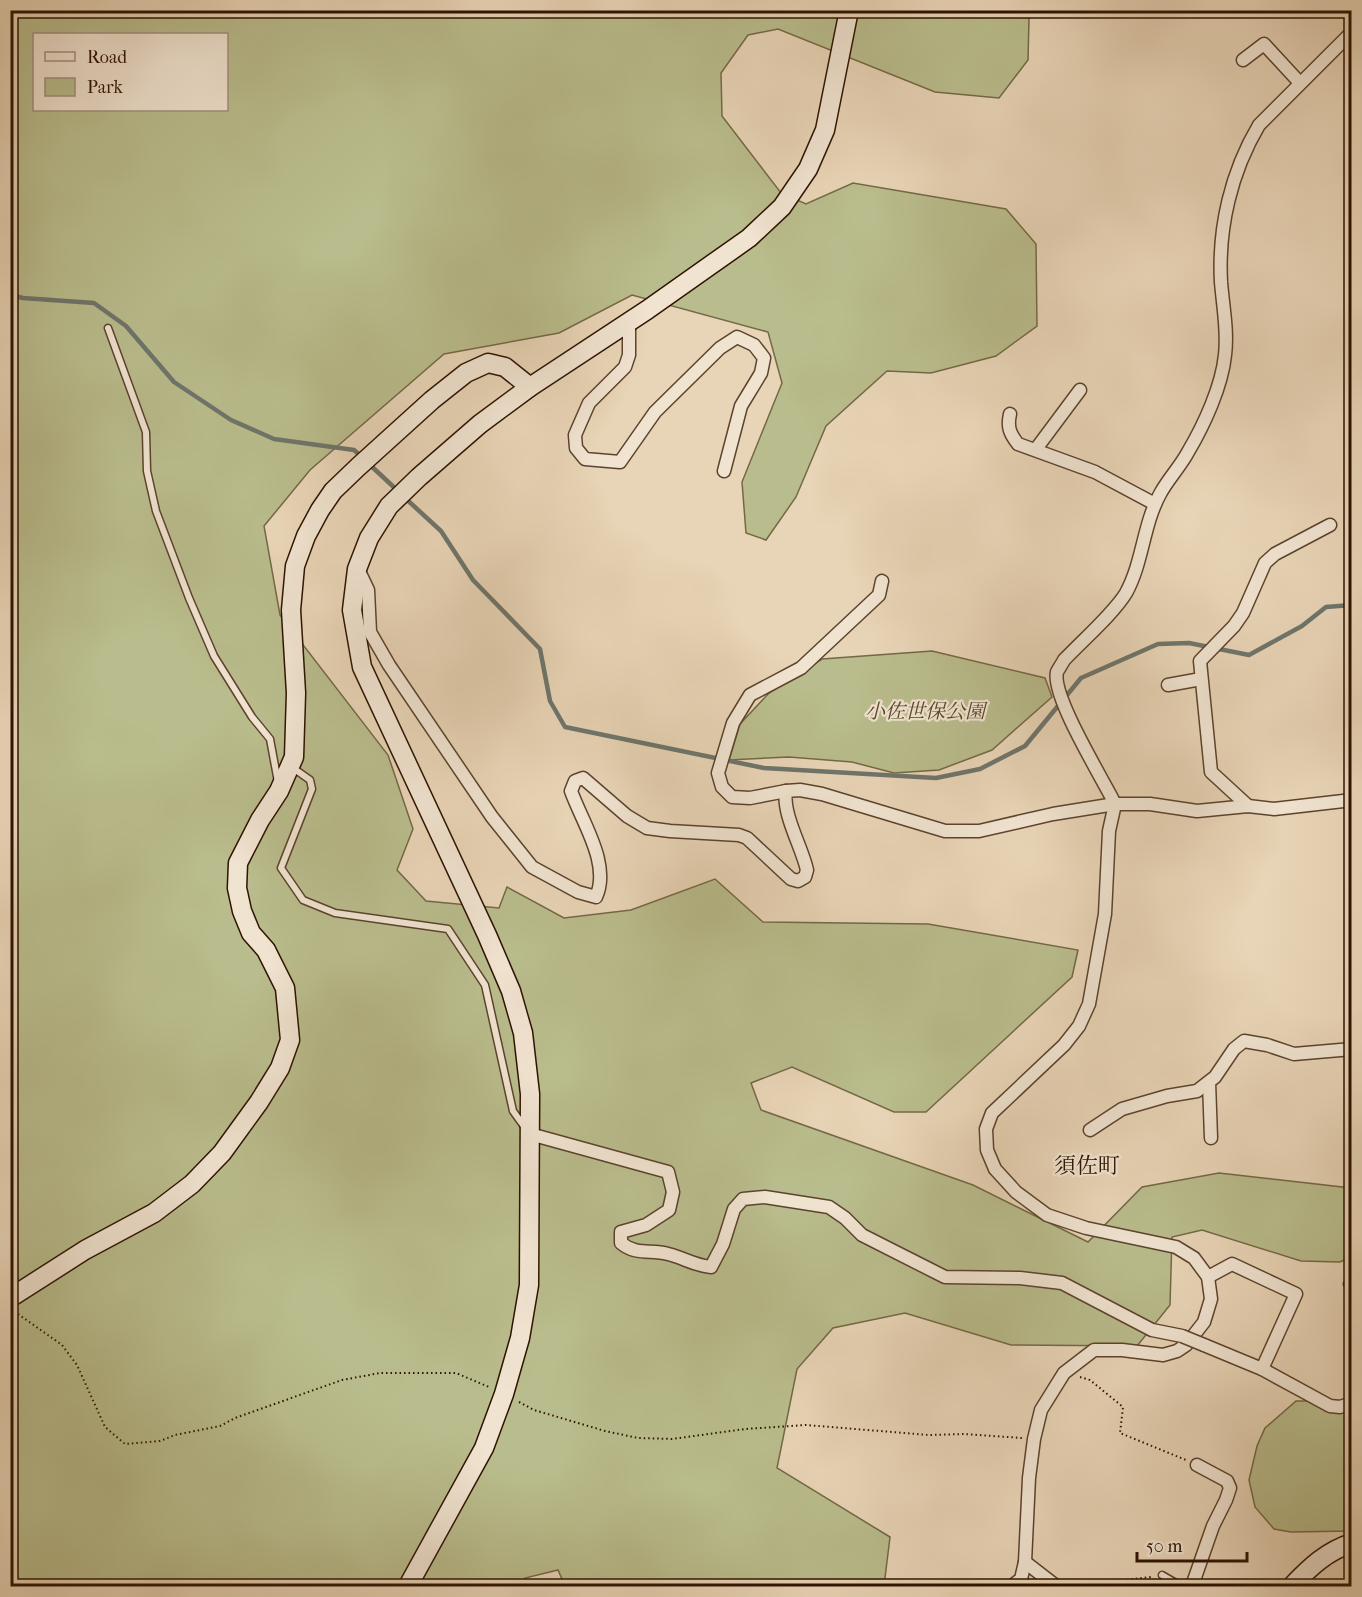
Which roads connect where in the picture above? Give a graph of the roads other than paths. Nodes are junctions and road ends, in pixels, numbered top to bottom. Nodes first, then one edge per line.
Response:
1 (849, 10) edge
2 (1352, 32) edge
3 (1243, 60) dead end
4 (1300, 83) junction
5 (629, 322) junction
6 (108, 328) dead end
7 (530, 387) junction
8 (1080, 390) dead end
9 (1010, 414) dead end
10 (1036, 449) junction
11 (724, 471) dead end
12 (1155, 504) junction
13 (1330, 525) dead end
14 (357, 568) junction
15 (882, 581) dead end
16 (1201, 679) junction
17 (1168, 685) dead end
18 (290, 766) junction
19 (279, 791) junction
20 (786, 791) junction
21 (1352, 801) edge
22 (1115, 804) junction
23 (1248, 806) junction
24 (1352, 1049) edge
25 (1209, 1082) junction
26 (1090, 1130) dead end
27 (530, 1134) junction
28 (1211, 1138) dead end
29 (1208, 1277) junction
30 (10, 1298) edge
31 (1262, 1370) junction
32 (1352, 1404) edge
33 (1197, 1465) road end
34 (1352, 1543) edge
35 (1025, 1562) junction
36 (1162, 1575) road end
37 (408, 1587) edge
38 (1012, 1587) edge
39 (1056, 1587) edge
40 (1181, 1587) edge
41 (1192, 1587) edge
42 (1292, 1587) edge

1 - 5 street
2 - 4 street
3 - 4 street
4 - 12 street
5 - 7 street
5 - 11 street
6 - 19 lane
7 - 14 street
7 - 18 street
8 - 10 street
9 - 10 street
10 - 12 street
12 - 22 street
13 - 16 street
14 - 20 street
14 - 27 street
15 - 20 street
16 - 17 street
16 - 23 street
18 - 19 street
18 - 27 lane
19 - 30 street
20 - 22 street
21 - 23 street
22 - 23 street
22 - 29 street
24 - 25 street
25 - 26 street
25 - 28 street
27 - 31 street, bridge
27 - 37 street
29 - 31 street
29 - 35 street
31 - 32 street
33 - 41 street
34 - 42 street
35 - 38 street
35 - 39 street
36 - 40 lane

